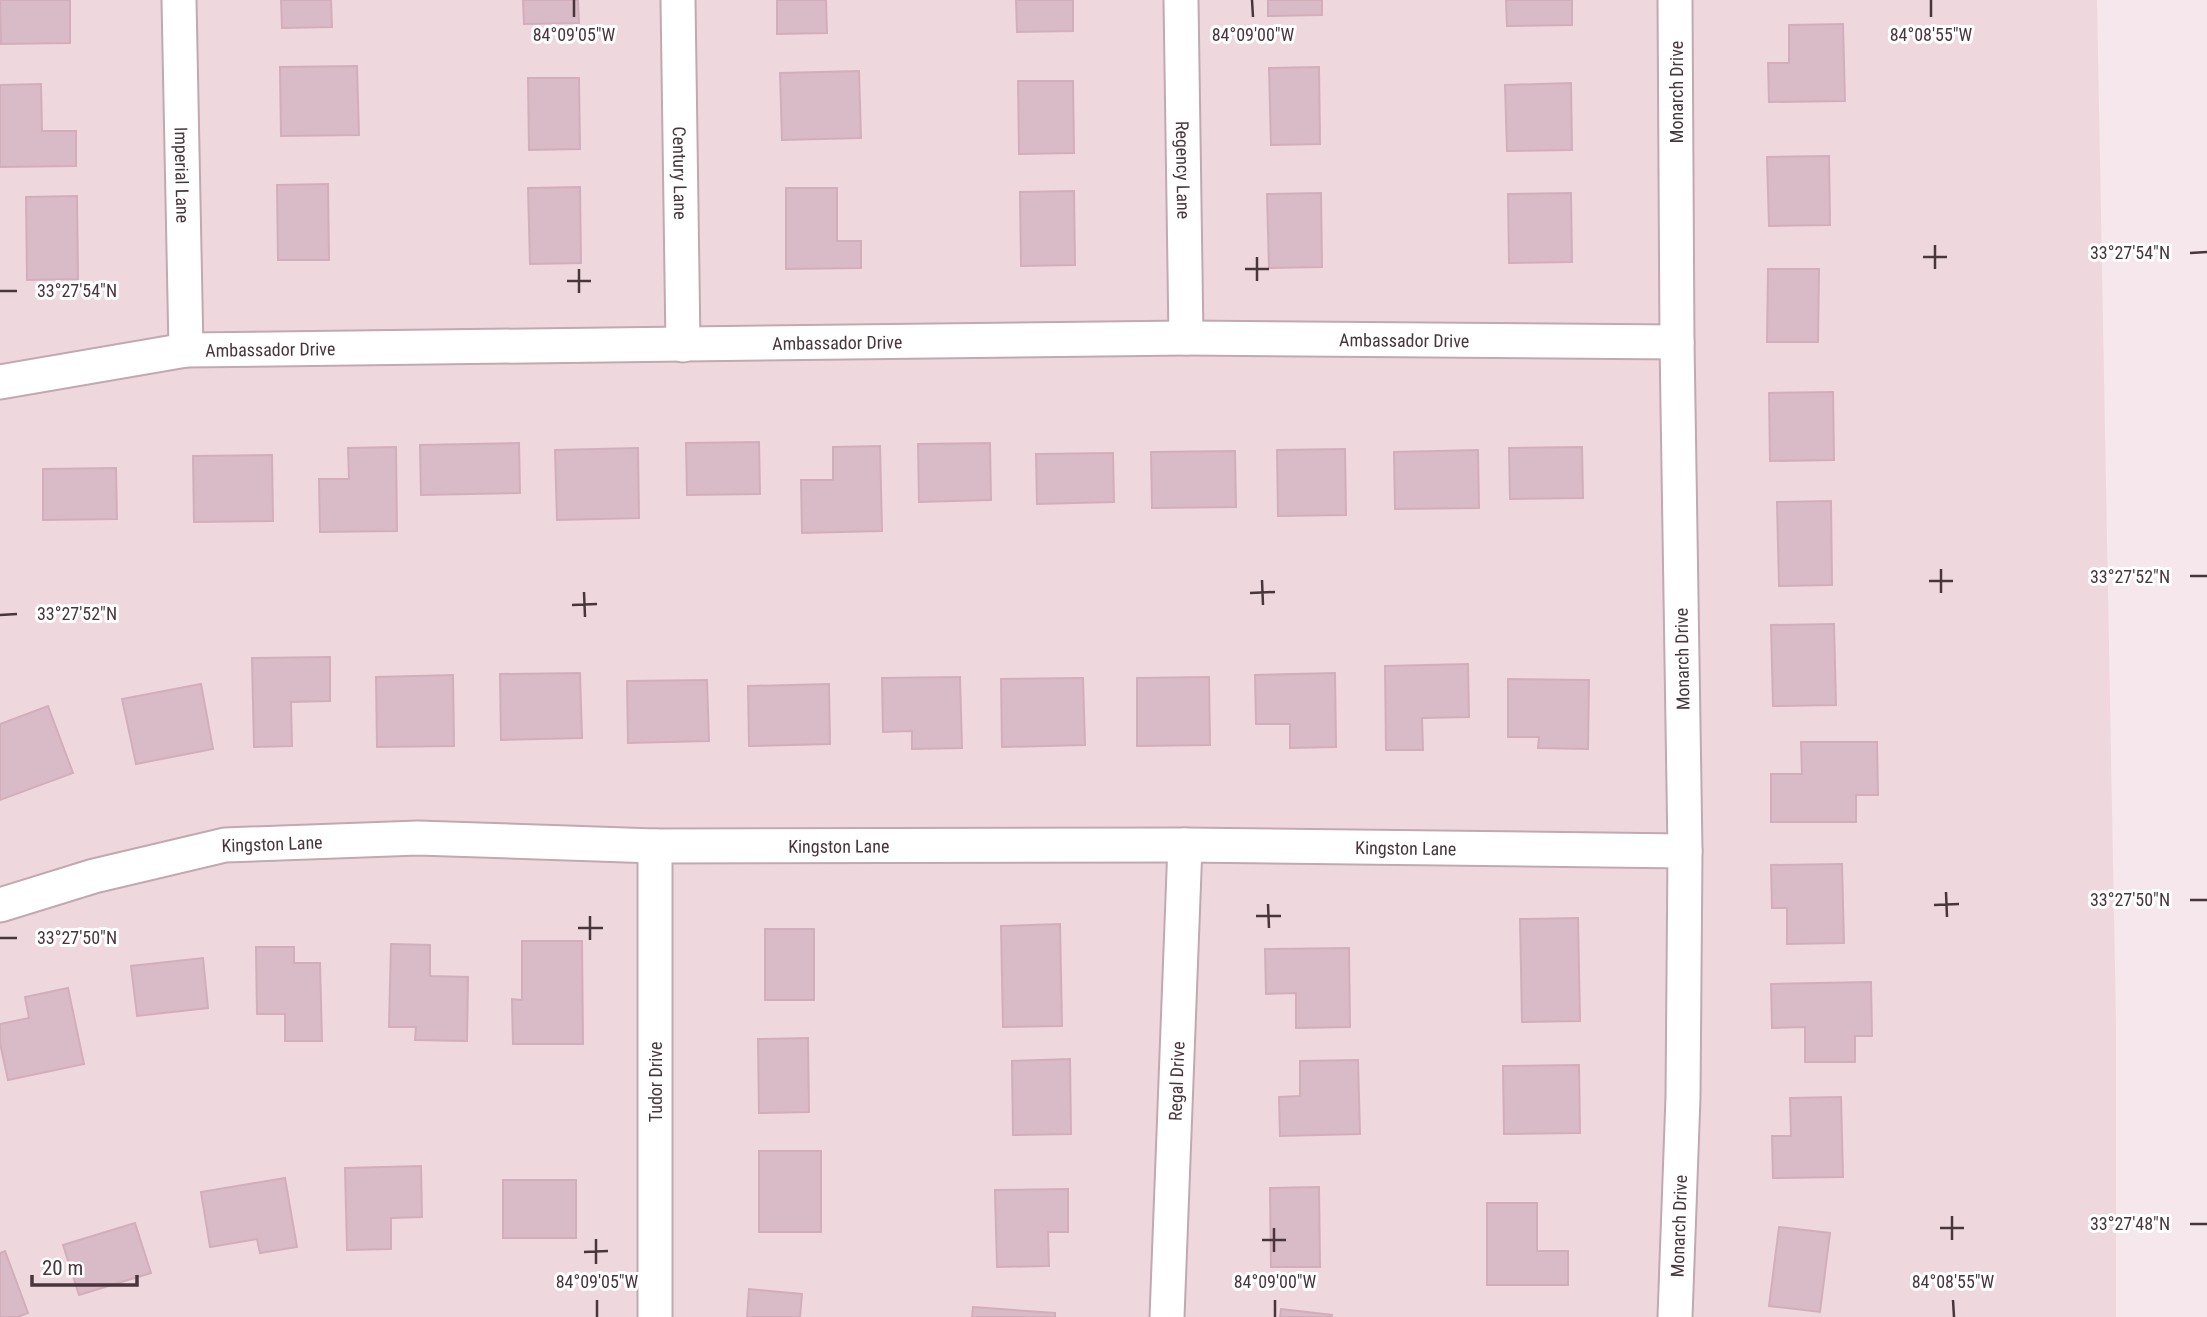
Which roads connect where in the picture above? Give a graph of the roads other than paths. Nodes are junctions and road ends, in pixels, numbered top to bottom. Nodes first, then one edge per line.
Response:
1 (179, 0) edge
2 (678, 0) edge
3 (1181, 0) edge
4 (1675, 0) edge
5 (1186, 338) junction
6 (1677, 342) junction
7 (683, 345) junction
8 (186, 350) junction
9 (0, 382) edge
10 (1185, 845) junction
11 (655, 846) junction
12 (1685, 851) junction
13 (0, 905) edge
14 (655, 1317) edge
15 (1167, 1317) edge
16 (1675, 1317) edge

1 - 8 street, Imperial Lane
2 - 7 street, Century Lane
3 - 5 street, Regency Lane
4 - 6 street, Monarch Drive
5 - 6 street, Ambassador Drive
5 - 7 street, Ambassador Drive
6 - 12 street, Monarch Drive
7 - 8 street, Ambassador Drive
8 - 9 street, Ambassador Drive
10 - 11 street, Kingston Lane
10 - 12 street, Kingston Lane
10 - 15 street, Regal Drive
11 - 13 street, Kingston Lane
11 - 14 street, Tudor Drive
12 - 16 street, Monarch Drive

